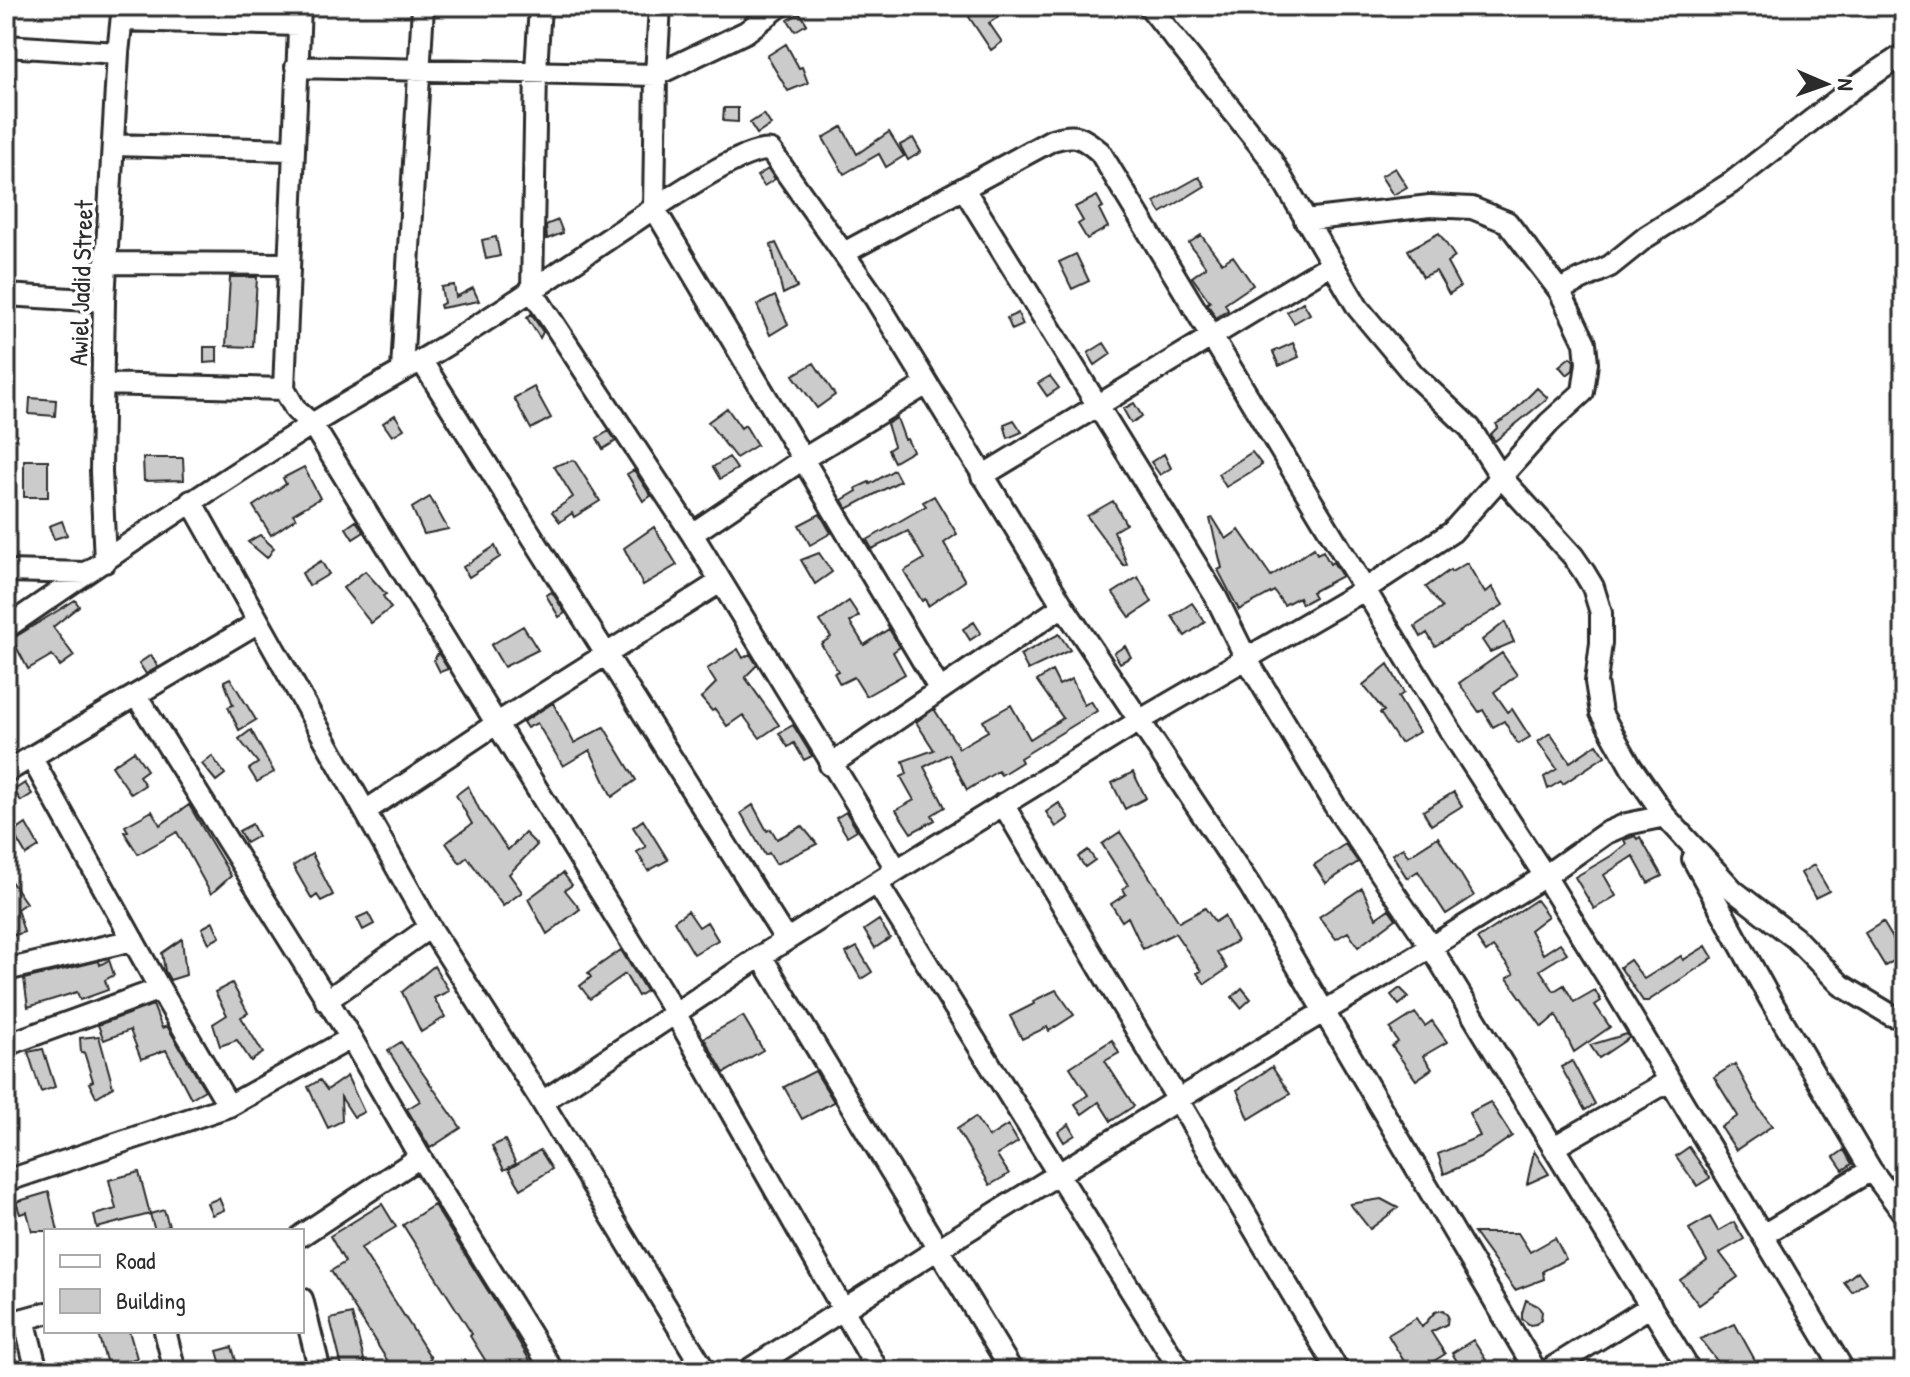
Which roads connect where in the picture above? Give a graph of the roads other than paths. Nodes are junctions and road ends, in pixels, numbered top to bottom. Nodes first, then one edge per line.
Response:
1 (423, 6) edge
2 (540, 6) edge
3 (660, 6) edge
4 (780, 6) edge
5 (1149, 6) edge
6 (123, 13) edge
7 (300, 16) edge
8 (6, 46) edge
9 (118, 53) junction
10 (1904, 54) edge
11 (296, 67) junction
12 (421, 69) junction
13 (536, 70) junction
14 (656, 75) junction
15 (114, 145) junction
16 (293, 150) junction
17 (964, 189) junction
18 (654, 208) junction
19 (1305, 220) junction
20 (844, 253) junction
21 (105, 263) junction
22 (289, 264) junction
23 (1331, 264) junction
24 (1559, 290) junction
25 (532, 291) junction
26 (6, 295) edge
27 (104, 301) junction
28 (1213, 337) junction
29 (421, 360) junction
30 (402, 370) junction
31 (103, 384) junction
32 (927, 384) junction
33 (284, 389) junction
34 (1097, 407) junction
35 (312, 424) junction
36 (803, 459) junction
37 (982, 476) junction
38 (1501, 477) junction
39 (191, 501) junction
40 (692, 534) junction
41 (105, 562) junction
42 (6, 571) edge
43 (86, 573) junction
44 (720, 582) junction
45 (1364, 590) junction
46 (1063, 606) junction
47 (259, 622) junction
48 (6, 628) edge
49 (606, 655) junction
50 (1246, 658) junction
51 (940, 690) junction
52 (136, 695) junction
53 (1139, 721) junction
54 (496, 724) junction
55 (31, 757) junction
56 (830, 765) junction
57 (6, 772) edge
58 (1003, 804) junction
59 (367, 810) junction
60 (1665, 816) junction
61 (1680, 835) junction
62 (897, 870) junction
63 (1545, 876) junction
64 (877, 883) junction
65 (430, 927) junction
66 (133, 940) junction
67 (786, 940) junction
68 (1431, 947) junction
69 (761, 956) junction
70 (6, 970) edge
71 (160, 989) junction
72 (326, 1001) junction
73 (675, 1013) junction
74 (1324, 1013) junction
75 (1904, 1018) edge
76 (351, 1038) junction
77 (6, 1045) edge
78 (1669, 1081) junction
79 (1177, 1100) junction
80 (542, 1102) junction
81 (229, 1106) junction
82 (1554, 1147) junction
83 (420, 1157) junction
84 (1871, 1170) junction
85 (1057, 1176) junction
86 (6, 1181) edge
87 (1904, 1214) edge
88 (304, 1234) edge
89 (1763, 1235) junction
90 (938, 1249) junction
91 (1651, 1306) junction
92 (304, 1307) edge
93 (844, 1310) junction
94 (44, 1314) edge
95 (15, 1322) edge
96 (166, 1333) edge
97 (1335, 1370) edge
98 (37, 1371) edge
99 (175, 1371) edge
100 (320, 1371) edge
101 (553, 1371) edge
102 (705, 1371) edge
103 (747, 1371) edge
104 (878, 1371) edge
105 (1012, 1371) edge
106 (1181, 1371) edge
107 (1536, 1371) edge
108 (1547, 1371) edge
109 (1690, 1371) edge
110 (1844, 1371) edge

1 - 12 street
2 - 13 street
3 - 14 street
4 - 14 street
5 - 19 street
6 - 7 street
6 - 9 street, Awiel Jadid Street
7 - 11 street
8 - 9 street
9 - 15 street, Awiel Jadid Street
10 - 24 street
11 - 12 street
11 - 16 street
12 - 13 street
12 - 30 street
13 - 14 street
13 - 25 street
14 - 18 street
15 - 16 street
15 - 21 street, Awiel Jadid Street
16 - 22 street
17 - 20 street
17 - 28 street
17 - 34 street
18 - 20 street
18 - 25 street
18 - 36 street
19 - 23 street
19 - 24 street
20 - 32 street
21 - 22 street
21 - 27 street, Awiel Jadid Street
22 - 33 street
23 - 28 street
23 - 38 street
24 - 38 street
25 - 29 street
25 - 40 street
26 - 27 street
27 - 31 street, Awiel Jadid Street
28 - 34 street
28 - 45 street
29 - 30 street
29 - 49 street
30 - 35 street
31 - 33 street
31 - 41 street, Awiel Jadid Street
32 - 36 street
32 - 37 street
33 - 35 street
34 - 37 street
34 - 50 street
35 - 39 street
35 - 54 street
36 - 40 street
36 - 51 street
37 - 46 street
38 - 45 street
38 - 60 street
39 - 41 street
39 - 47 street
40 - 44 street
41 - 43 street
42 - 43 street
43 - 48 street
44 - 49 street
44 - 56 street
45 - 50 street
45 - 63 street
46 - 51 street
46 - 53 street
47 - 52 street
47 - 59 street
49 - 54 street
49 - 67 street
50 - 53 street
50 - 68 street
51 - 56 street
52 - 55 street
52 - 72 street
53 - 58 street
53 - 74 street
54 - 59 street
54 - 73 street
55 - 57 street
55 - 66 street
56 - 62 street
58 - 62 street
58 - 79 street
59 - 65 street
60 - 61 street
60 - 63 street
61 - 75 street
61 - 84 street
62 - 64 street
63 - 68 street
63 - 78 street
64 - 67 street
64 - 85 street
65 - 72 street
65 - 80 street
66 - 70 street
66 - 71 street
67 - 69 street
68 - 74 street
68 - 82 street
69 - 73 street
69 - 90 street
71 - 77 street
71 - 81 street
72 - 76 street
73 - 80 street
73 - 93 street
74 - 79 street
74 - 107 street
76 - 81 street
76 - 83 street
78 - 82 street
78 - 89 street
79 - 85 street
79 - 97 street
80 - 102 street
81 - 86 street
82 - 91 street
83 - 88 street
83 - 101 street
84 - 87 street
84 - 89 street
85 - 90 street
85 - 106 street
89 - 110 street
90 - 93 street
90 - 105 street
91 - 108 street
91 - 109 street
92 - 100 street
93 - 103 street
93 - 104 street
94 - 95 street
95 - 98 street
96 - 99 street

